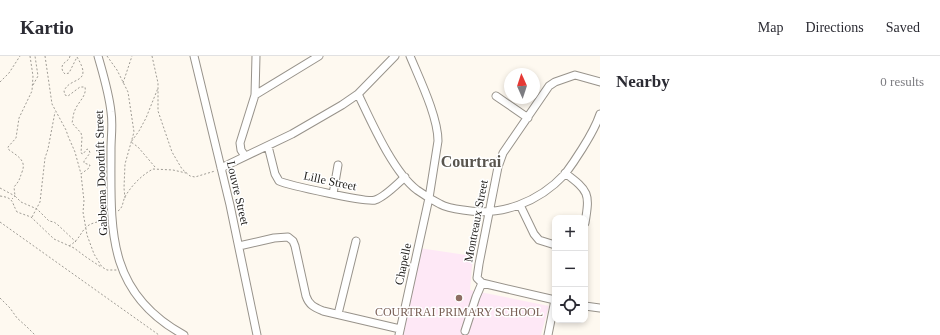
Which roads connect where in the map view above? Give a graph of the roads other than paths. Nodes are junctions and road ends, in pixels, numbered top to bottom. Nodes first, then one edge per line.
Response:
1 (98, 56) edge
2 (194, 56) edge
3 (256, 56) edge
4 (319, 56) edge
5 (395, 56) edge
6 (410, 56) edge
7 (600, 82) edge
8 (358, 94) junction
9 (255, 95) junction
10 (496, 96) dead end
11 (600, 114) edge
12 (528, 118) junction
13 (268, 146) junction
14 (245, 156) junction
15 (338, 166) dead end
16 (221, 168) junction
17 (565, 174) junction
18 (405, 177) junction
19 (333, 194) junction
20 (429, 198) junction
21 (520, 205) junction
22 (489, 212) junction
23 (587, 215) edge
24 (356, 241) dead end
25 (552, 244) edge
26 (239, 246) junction
27 (482, 283) junction
28 (552, 299) edge
29 (338, 314) junction
30 (552, 315) edge
31 (465, 331) dead end
32 (399, 332) edge
33 (184, 335) edge
34 (257, 335) edge
35 (548, 335) edge

1 - 33 street, Gabbema Doordrift Street
2 - 16 street, Louvre Street
3 - 9 street
4 - 9 street
5 - 8 street
6 - 20 street, Chapelle
7 - 12 street, Montreaux Street
8 - 13 street
8 - 18 street
9 - 14 street
10 - 12 street
11 - 17 street
12 - 22 street, Montreaux Street
13 - 14 street
13 - 19 street, Lille Street
14 - 16 street
15 - 19 street
16 - 26 street, Louvre Street
17 - 21 street
17 - 23 street
18 - 19 street, Lille Street
18 - 20 street
20 - 22 street
20 - 32 street, Chapelle
21 - 22 street
21 - 25 street
22 - 27 street, Montreaux Street
24 - 29 street
26 - 29 street
26 - 34 street, Louvre Street
27 - 28 street
27 - 31 street
29 - 32 street
30 - 35 street

